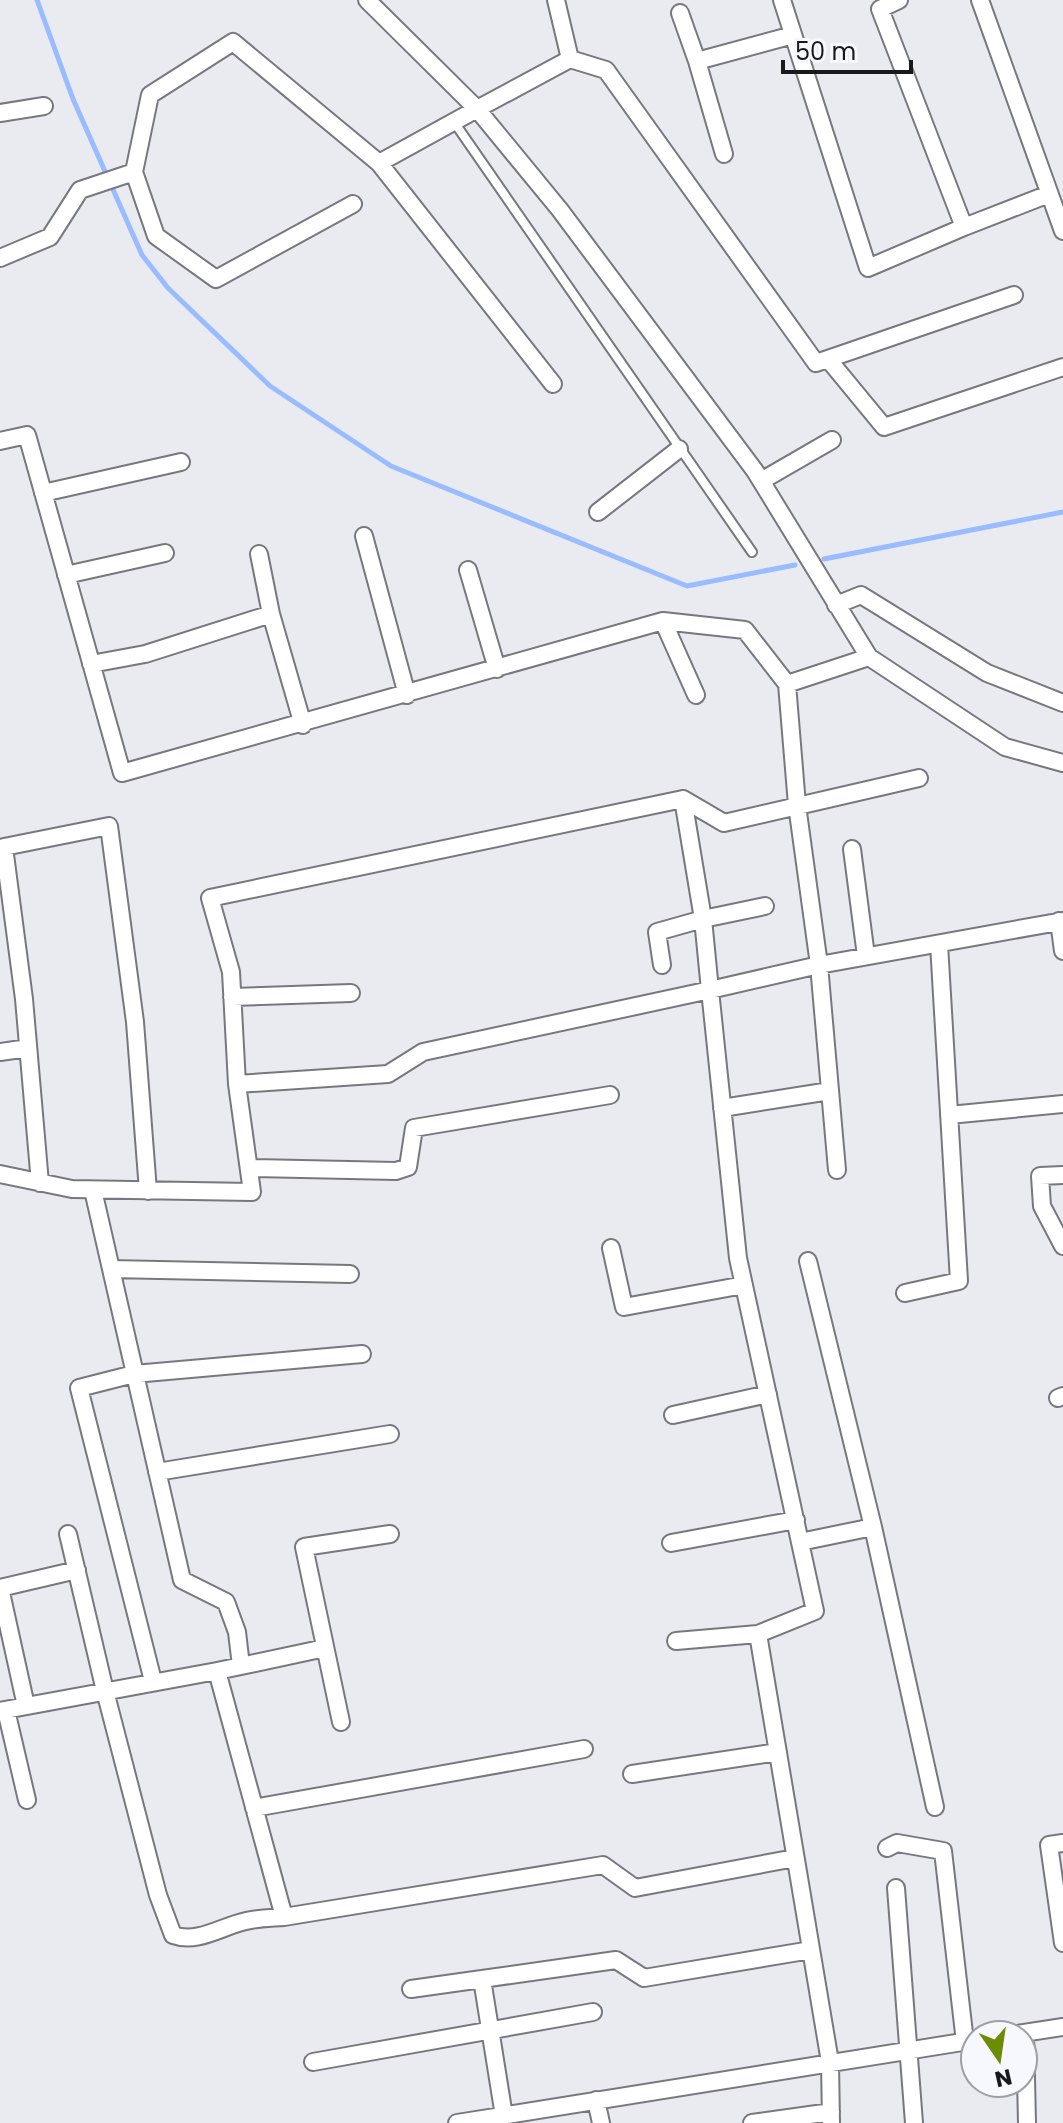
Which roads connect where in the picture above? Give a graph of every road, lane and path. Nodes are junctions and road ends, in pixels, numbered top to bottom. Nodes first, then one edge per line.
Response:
1 (367, 0) edge
2 (556, 0) edge
3 (782, 0) edge
4 (899, 0) edge
5 (980, 0) edge
6 (680, 13) dead end
7 (793, 35) junction
8 (570, 59) junction
9 (697, 61) junction
10 (44, 106) dead end
11 (477, 109) junction
12 (0, 113) edge
13 (454, 122) junction
14 (724, 154) dead end
15 (379, 163) junction
16 (127, 174) junction
17 (1055, 196) edge
18 (353, 204) dead end
19 (964, 227) junction
20 (1063, 231) edge
21 (0, 258) edge
22 (1014, 295) dead end
23 (828, 359) junction
24 (1063, 367) edge
25 (553, 384) dead end
26 (832, 440) dead end
27 (0, 441) edge
28 (679, 449) junction
29 (181, 462) dead end
30 (761, 481) junction
31 (43, 493) junction
32 (598, 512) dead end
33 (364, 536) dead end
34 (752, 552) dead end
35 (165, 553) dead end
36 (259, 554) dead end
37 (468, 570) dead end
38 (66, 575) junction
39 (836, 605) junction
40 (271, 614) junction
41 (663, 621) junction
42 (869, 657) junction
43 (91, 664) junction
44 (497, 669) junction
45 (787, 684) junction
46 (407, 695) junction
47 (696, 695) dead end
48 (1063, 703) edge
49 (303, 725) junction
50 (1063, 763) edge
51 (919, 778) dead end
52 (683, 799) junction
53 (797, 805) junction
54 (852, 849) dead end
55 (765, 906) dead end
56 (703, 919) junction
57 (1061, 921) edge
58 (939, 944) junction
59 (1063, 951) edge
60 (866, 956) junction
61 (662, 965) dead end
62 (819, 965) junction
63 (710, 990) junction
64 (351, 993) dead end
65 (232, 997) junction
66 (28, 1048) junction
67 (0, 1052) edge
68 (237, 1084) junction
69 (830, 1091) junction
70 (610, 1095) dead end
71 (1063, 1104) edge
72 (722, 1108) junction
73 (949, 1115) junction
74 (249, 1168) junction
75 (837, 1170) dead end
76 (0, 1174) edge
77 (1063, 1175) edge
78 (40, 1183) junction
79 (93, 1190) junction
80 (148, 1191) junction
81 (1063, 1246) edge
82 (611, 1248) dead end
83 (808, 1261) dead end
84 (111, 1269) junction
85 (350, 1274) dead end
86 (744, 1285) junction
87 (905, 1293) dead end
88 (362, 1354) dead end
89 (134, 1374) junction
90 (768, 1394) junction
91 (673, 1415) dead end
92 (390, 1434) dead end
93 (157, 1472) junction
94 (796, 1520) junction
95 (873, 1527) junction
96 (68, 1534) dead end
97 (390, 1534) dead end
98 (800, 1542) junction
99 (671, 1543) dead end
100 (77, 1570) junction
101 (758, 1634) junction
102 (676, 1641) dead end
103 (325, 1648) junction
104 (241, 1666) junction
105 (217, 1671) junction
106 (153, 1681) junction
107 (105, 1691) junction
108 (26, 1706) junction
109 (3, 1710) edge
110 (341, 1722) dead end
111 (584, 1749) dead end
112 (778, 1752) junction
113 (632, 1774) dead end
114 (27, 1800) dead end
115 (935, 1807) dead end
116 (254, 1808) junction
117 (1063, 1843) edge
118 (887, 1848) dead end
119 (795, 1858) junction
120 (896, 1888) dead end
121 (284, 1917) junction
122 (1063, 1943) edge
123 (811, 1950) junction
124 (482, 1979) junction
125 (411, 1989) dead end
126 (593, 2012) dead end
127 (967, 2019) edge
128 (1063, 2027) edge
129 (490, 2031) junction
130 (1039, 2031) edge
131 (959, 2043) edge
132 (910, 2050) junction
133 (313, 2062) dead end
134 (830, 2062) junction
135 (1025, 2099) edge
136 (596, 2100) junction
137 (504, 2116) junction
138 (831, 2118) edge
139 (457, 2123) edge
140 (601, 2123) edge
141 (752, 2123) edge
142 (914, 2123) edge
143 (1027, 2123) edge

1 - 11 street
2 - 8 street
3 - 7 street
4 - 19 street
5 - 17 street
6 - 9 street
7 - 9 street
7 - 19 street
8 - 11 street
8 - 23 street
9 - 14 street
10 - 12 street
11 - 13 street
11 - 30 street
13 - 15 street
13 - 28 lane
15 - 16 street
15 - 25 street
16 - 18 street
16 - 21 street
17 - 19 street
17 - 20 street
22 - 23 street
23 - 24 street
26 - 30 street
27 - 31 street
28 - 32 street
28 - 34 lane
29 - 31 street
30 - 39 street
31 - 38 street
33 - 46 street
35 - 38 street
36 - 40 street
37 - 44 street
38 - 43 street
39 - 42 street
39 - 48 street
40 - 43 street
40 - 49 street
41 - 44 street
41 - 45 street
41 - 47 street
42 - 45 street
42 - 50 street
43 - 49 street
44 - 46 street
45 - 53 street
46 - 49 street
51 - 53 street
52 - 53 street
52 - 56 street
52 - 65 street
53 - 62 street
54 - 60 street
55 - 56 street
56 - 61 street
56 - 63 street
57 - 58 street
57 - 59 street
58 - 60 street
58 - 73 street
60 - 62 street
62 - 63 street
62 - 69 street
63 - 68 street
63 - 72 street
64 - 65 street
65 - 68 street
66 - 67 street
66 - 78 street
66 - 80 street
68 - 74 street
69 - 72 street
69 - 75 street
70 - 74 street
71 - 73 street
72 - 86 street
73 - 87 street
74 - 80 street
76 - 78 street
77 - 81 street
78 - 79 street
79 - 80 street
79 - 84 street
82 - 86 street
83 - 95 street
84 - 85 street
84 - 89 street
86 - 90 street
88 - 89 street
89 - 93 street
89 - 106 street
90 - 91 street
90 - 94 street
92 - 93 street
93 - 104 street
94 - 98 street
94 - 99 street
95 - 98 street
95 - 115 street
96 - 100 street
97 - 103 street
98 - 101 street
100 - 107 street
100 - 108 street
101 - 102 street
101 - 112 street
103 - 104 street
103 - 110 street
104 - 105 street
105 - 106 street
105 - 116 street
106 - 107 street
107 - 108 street
107 - 121 street
108 - 109 street
109 - 114 street
111 - 116 street
112 - 113 street
112 - 119 street
116 - 121 street
117 - 122 street
118 - 127 street
119 - 121 street
119 - 123 street
120 - 132 street
123 - 124 street
123 - 134 street
124 - 125 street
124 - 129 street
126 - 129 street
128 - 130 street
129 - 133 street
129 - 137 street
131 - 132 street
132 - 134 street
132 - 142 street
134 - 136 street
134 - 138 street
135 - 143 street
136 - 137 street
136 - 140 street
137 - 139 street
138 - 141 street

